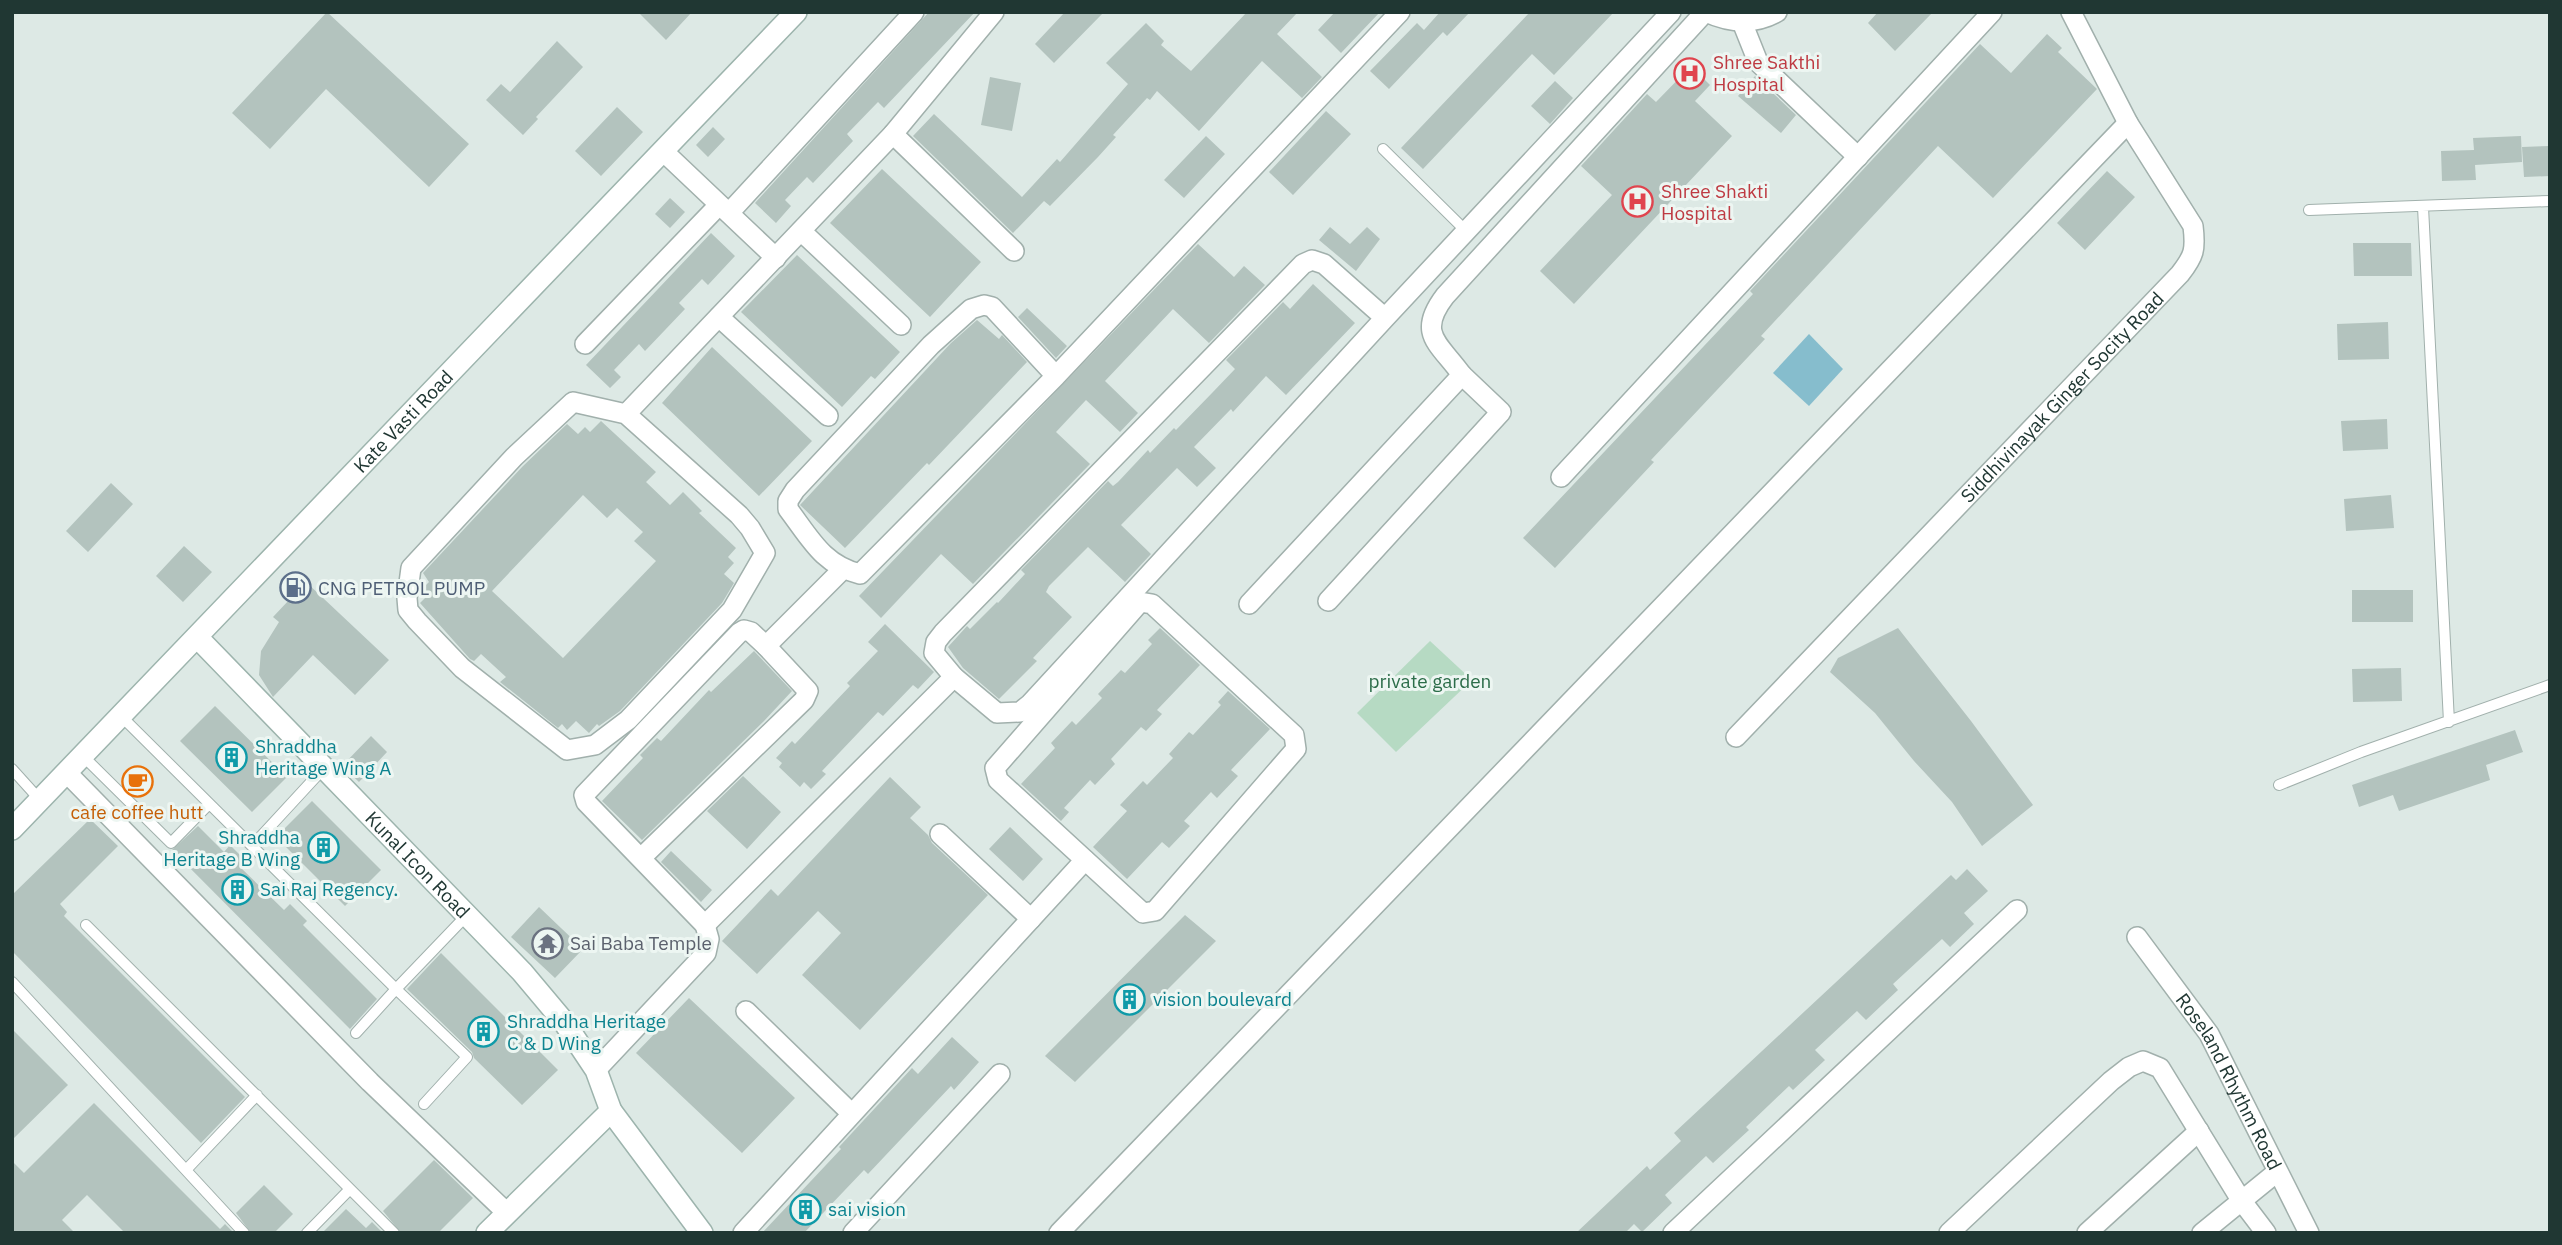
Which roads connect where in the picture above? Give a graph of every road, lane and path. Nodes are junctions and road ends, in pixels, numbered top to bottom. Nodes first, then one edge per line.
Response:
1 (796, 12) edge
2 (914, 12) edge
3 (994, 12) edge
4 (1400, 12) edge
5 (1671, 12) edge
6 (1705, 12) edge
7 (1777, 12) edge
8 (1992, 12) edge
9 (2071, 12) edge
10 (1742, 22) junction
11 (2128, 123) junction
12 (893, 134) junction
13 (1383, 149) dead end
14 (664, 152) junction
15 (1858, 157) junction
16 (2550, 201) edge
17 (2423, 207) junction
18 (724, 209) junction
19 (2309, 210) dead end
20 (802, 231) junction
21 (1466, 231) junction
22 (1014, 251) dead end
23 (776, 258) junction
24 (719, 317) junction
25 (1385, 318) junction
26 (901, 326) dead end
27 (585, 344) dead end
28 (1462, 374) junction
29 (1056, 376) junction
30 (626, 414) junction
31 (828, 416) dead end
32 (1561, 477) dead end
33 (842, 569) junction
34 (1328, 601) dead end
35 (1249, 604) dead end
36 (197, 637) junction
37 (766, 646) junction
38 (954, 677) junction
39 (2550, 685) edge
40 (121, 716) junction
41 (2449, 722) junction
42 (1736, 737) dead end
43 (83, 756) junction
44 (324, 768) junction
45 (12, 769) edge
46 (67, 773) junction
47 (2279, 785) dead end
48 (41, 800) junction
49 (209, 804) junction
50 (12, 830) edge
51 (940, 834) dead end
52 (253, 845) junction
53 (641, 858) junction
54 (1085, 860) junction
55 (2017, 910) dead end
56 (467, 916) junction
57 (1031, 919) junction
58 (86, 925) dead end
59 (705, 925) junction
60 (2137, 937) dead end
61 (12, 982) edge
62 (397, 989) junction
63 (746, 1011) dead end
64 (356, 1033) dead end
65 (596, 1070) junction
66 (1000, 1074) dead end
67 (257, 1095) junction
68 (424, 1104) dead end
69 (611, 1111) junction
70 (851, 1113) junction
71 (2199, 1131) junction
72 (186, 1170) junction
73 (2277, 1172) junction
74 (350, 1189) junction
75 (2241, 1199) junction
76 (506, 1213) junction
77 (244, 1233) edge
78 (307, 1233) edge
79 (394, 1233) edge
80 (487, 1233) edge
81 (702, 1233) edge
82 (743, 1233) edge
83 (853, 1233) edge
84 (1059, 1233) edge
85 (1673, 1233) edge
86 (1950, 1233) edge
87 (2087, 1233) edge
88 (2202, 1233) edge
89 (2266, 1233) edge
90 (2309, 1233) edge

1 - 14 street, Kate Vasti Road
2 - 18 street
3 - 12 street
4 - 29 street
5 - 21 street
6 - 10 street
6 - 28 street
7 - 10 street
8 - 15 street
9 - 11 street, Siddhivinayak Ginger Socity Road
10 - 15 street
11 - 42 street, Siddhivinayak Ginger Socity Road
11 - 84 street
12 - 20 street
12 - 22 street
13 - 21 lane
14 - 18 street
14 - 36 street, Kate Vasti Road
15 - 32 street
16 - 17 lane
17 - 19 lane
17 - 41 lane
18 - 23 street
18 - 27 street
20 - 23 street
20 - 26 street
21 - 25 street
23 - 24 street
24 - 30 street
24 - 31 street
25 - 38 street
25 - 38 street
28 - 34 street
28 - 35 street
29 - 33 street
29 - 33 street
30 - 30 street
33 - 37 street
36 - 40 street, Kate Vasti Road
36 - 44 street, Kunal Icon Road
37 - 53 street
37 - 53 street
38 - 59 street
39 - 41 lane
40 - 43 street, Kate Vasti Road
40 - 49 lane
41 - 47 lane
43 - 46 street, Kate Vasti Road
43 - 49 lane
44 - 52 lane
44 - 56 street, Kunal Icon Road
45 - 48 lane
46 - 48 street, Kate Vasti Road
46 - 76 street
48 - 50 street, Kate Vasti Road
49 - 52 lane
51 - 57 street
52 - 62 lane
53 - 59 street
54 - 54 street
54 - 57 street
55 - 85 street
56 - 62 lane
56 - 65 street, Kunal Icon Road
57 - 70 street
58 - 67 lane
59 - 65 street
60 - 73 street, Roseland Rhythm Road
61 - 72 lane
62 - 64 lane
62 - 68 lane
63 - 70 street
65 - 69 street, Kunal Icon Road
66 - 83 street
67 - 72 lane
67 - 74 lane
69 - 76 street
69 - 81 street, Kunal Icon Road
70 - 82 street
71 - 75 street
71 - 86 street
71 - 87 street
72 - 77 lane
73 - 75 street
73 - 90 street, Roseland Rhythm Road
74 - 78 lane
74 - 79 lane
75 - 88 street
75 - 89 street
76 - 80 street

